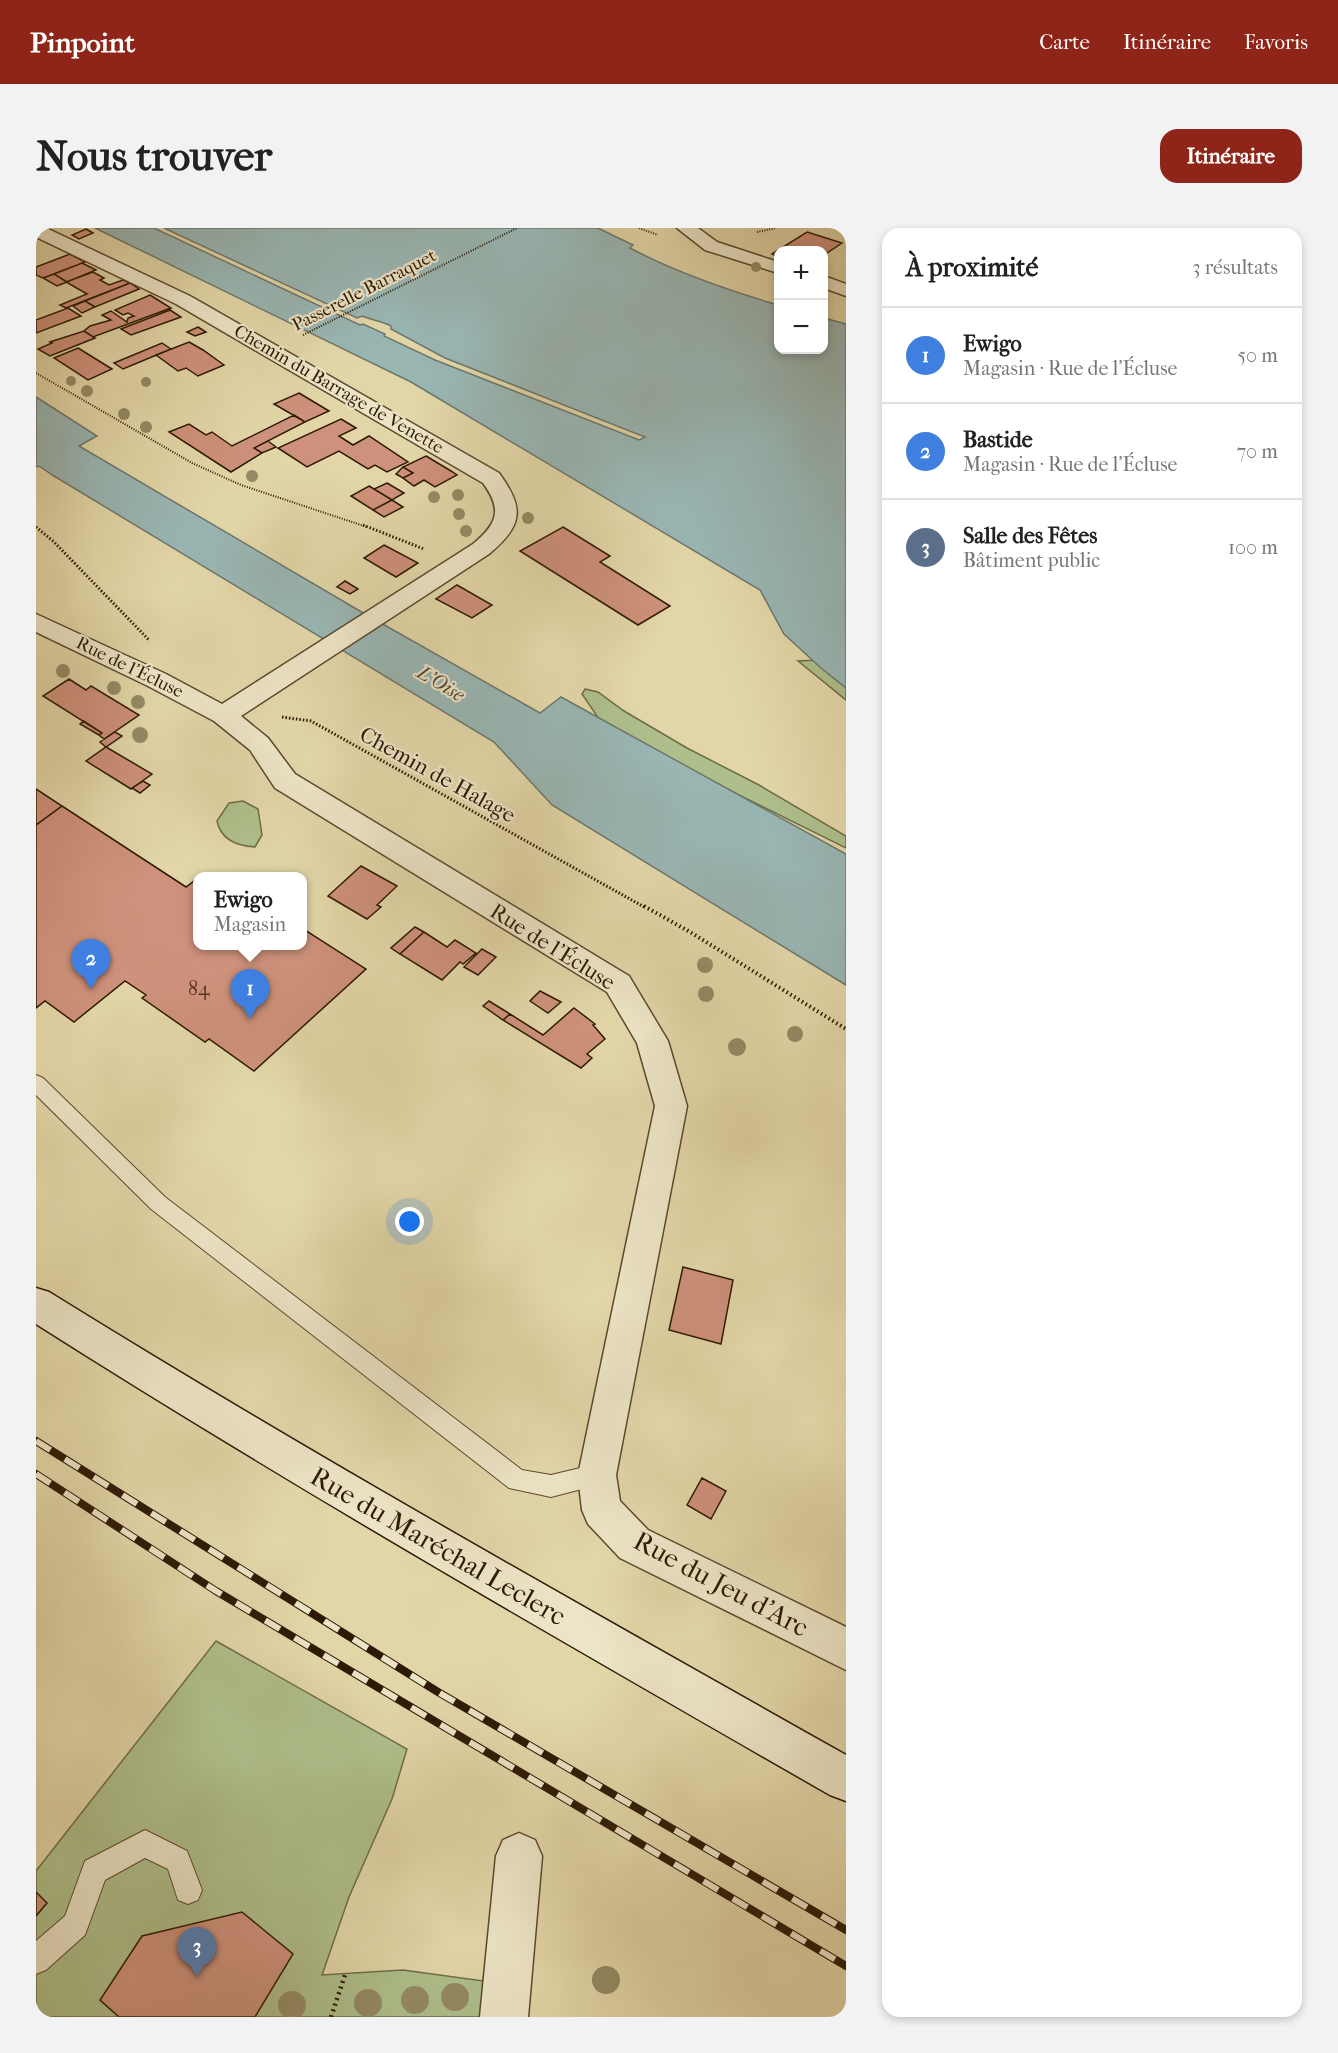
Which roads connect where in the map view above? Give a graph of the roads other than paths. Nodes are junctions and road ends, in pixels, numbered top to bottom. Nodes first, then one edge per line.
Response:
1 (686, 228) edge
2 (36, 230) edge
3 (774, 267) edge
4 (828, 283) edge
5 (846, 290) edge
6 (36, 622) edge
7 (233, 708) junction
8 (36, 1083) edge
9 (36, 1304) edge
10 (597, 1474) junction
11 (846, 1649) edge
12 (846, 1779) edge
13 (519, 1856) dead end
14 (188, 1890) dead end
15 (36, 1960) edge
16 (504, 2017) edge

1 - 3 street
2 - 7 street, Chemin du Barrage de Venette
4 - 5 street
6 - 7 street, Rue de l'Écluse
7 - 10 street, Rue de l'Écluse
8 - 10 lane
9 - 12 street, Rue du Maréchal Leclerc
10 - 11 street, Rue du Jeu d'Arc
13 - 16 street
14 - 15 lane

